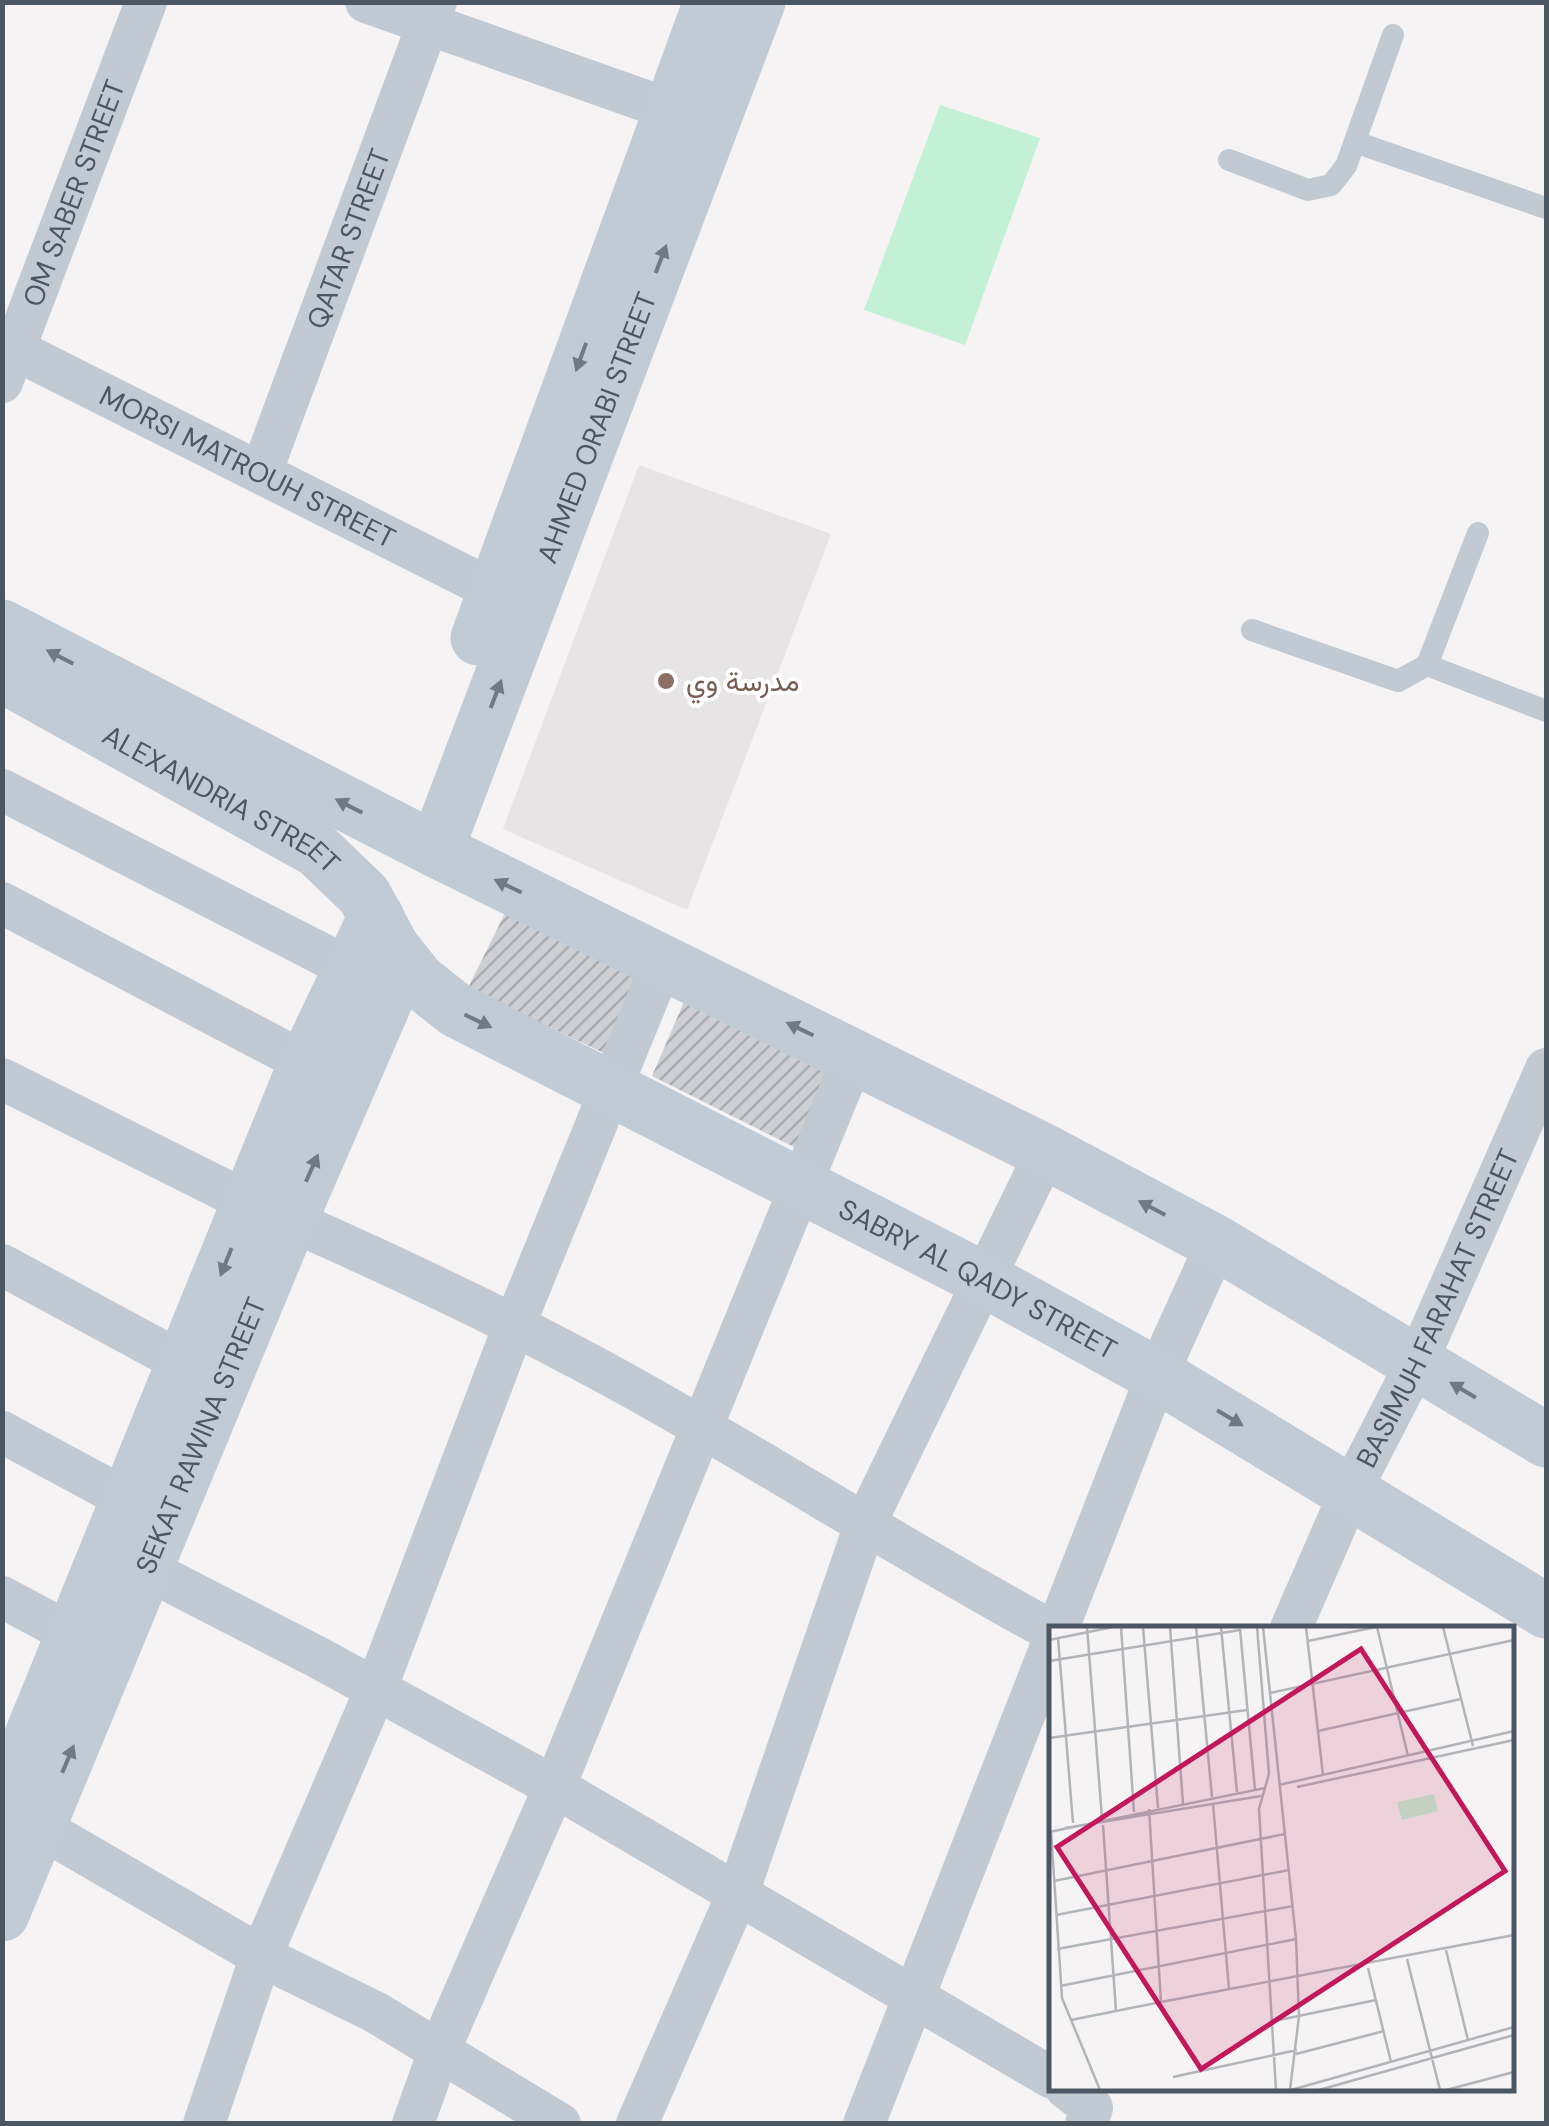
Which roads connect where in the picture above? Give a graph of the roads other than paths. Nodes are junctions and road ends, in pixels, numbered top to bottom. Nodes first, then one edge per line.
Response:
1 (146, 2) edge
2 (366, 2) edge
3 (710, 2) edge
4 (758, 2) edge
5 (432, 14) edge
6 (1393, 35) dead end
7 (671, 110) junction
8 (1355, 142) junction
9 (1230, 160) dead end
10 (1546, 208) edge
11 (7, 358) edge
12 (262, 473) junction
13 (1478, 532) dead end
14 (537, 534) junction
15 (495, 591) junction
16 (2, 627) edge
17 (1252, 630) dead end
18 (1427, 666) junction
19 (2, 675) edge
20 (1546, 712) edge
21 (2, 790) edge
22 (422, 843) junction
23 (2, 903) edge
24 (377, 949) junction
25 (662, 961) junction
26 (854, 1056) junction
27 (306, 1063) junction
28 (1546, 1069) edge
29 (2, 1079) edge
30 (610, 1086) junction
31 (1046, 1152) junction
32 (799, 1182) junction
33 (270, 1212) junction
34 (1217, 1243) junction
35 (2, 1265) edge
36 (985, 1280) junction
37 (514, 1326) junction
38 (1417, 1362) junction
39 (204, 1374) junction
40 (1157, 1375) junction
41 (700, 1427) junction
42 (2, 1432) edge
43 (1546, 1440) edge
44 (1351, 1490) junction
45 (130, 1501) junction
46 (866, 1522) junction
47 (129, 1560) junction
48 (2, 1597) edge
49 (1546, 1610) edge
50 (1056, 1626) edge
51 (1292, 1626) edge
52 (1049, 1627) edge
53 (75, 1636) junction
54 (1049, 1652) edge
55 (376, 1689) junction
56 (554, 1788) junction
57 (21, 1818) edge
58 (738, 1893) junction
59 (2, 1914) edge
60 (262, 1956) junction
61 (912, 1994) junction
62 (439, 2051) junction
63 (1049, 2076) edge
64 (204, 2124) edge
65 (413, 2124) edge
66 (560, 2124) edge
67 (637, 2124) edge
68 (864, 2124) edge

1 - 11 street, OM SABER STREET
2 - 5 street
3 - 7 street, AHMED ORABI STREET
14 -> 4 street, AHMED ORABI STREET
5 - 7 street
5 - 12 street, QATAR STREET
6 - 8 lane
7 -> 14 street, AHMED ORABI STREET
8 - 9 lane
8 - 10 lane
11 - 12 street, MORSI MATROUH STREET
12 - 15 street, MORSI MATROUH STREET
13 - 18 lane
14 - 15 street, AHMED ORABI STREET
22 -> 14 street, AHMED ORABI STREET
15 - 22 street, AHMED ORABI STREET
22 -> 16 street, ALEXANDRIA STREET
17 - 18 lane
18 - 20 lane
19 - 24 street, ALEXANDRIA STREET
21 - 24 street
25 -> 22 street
23 - 27 street
24 - 27 street, SEKAT RAWINA STREET
24 -> 30 street, SABRY AL QADY STREET
33 -> 24 street, SEKAT RAWINA STREET
26 -> 25 street
25 - 30 street
26 - 31 street
26 - 32 street
27 - 33 street, SEKAT RAWINA STREET
28 - 38 street, BASIMUH FARAHAT STREET
29 - 33 street
30 - 32 street, SABRY AL QADY STREET
30 - 37 street
34 -> 31 street
31 - 36 street
32 - 36 street, SABRY AL QADY STREET
32 - 41 street
33 - 37 street
33 - 39 street, SEKAT RAWINA STREET
34 - 38 street
34 - 40 street
35 - 39 street
36 - 40 street, SABRY AL QADY STREET
36 - 46 street
37 - 41 street
37 - 55 street
43 -> 38 street
38 - 44 street, BASIMUH FARAHAT STREET
39 - 45 street, SEKAT RAWINA STREET
39 - 47 street, SEKAT RAWINA STREET
40 -> 44 street, SABRY AL QADY STREET
40 - 50 street
41 - 46 street
41 - 56 street
42 - 45 street
44 - 49 street, SABRY AL QADY STREET
44 - 51 street, BASIMUH FARAHAT STREET
45 - 47 street, SEKAT RAWINA STREET
46 - 52 street
46 - 58 street
47 - 53 street, SEKAT RAWINA STREET
47 - 55 street
57 -> 47 street, SEKAT RAWINA STREET
48 - 53 street
53 - 57 street, SEKAT RAWINA STREET
54 - 61 street
55 - 56 street
55 - 60 street
56 - 58 street
56 - 62 street
57 - 59 street, SEKAT RAWINA STREET
57 - 60 street
58 - 61 street
58 - 67 street
60 - 62 street
60 - 64 street
61 - 63 street
61 - 68 street
62 - 65 street
62 - 66 street

